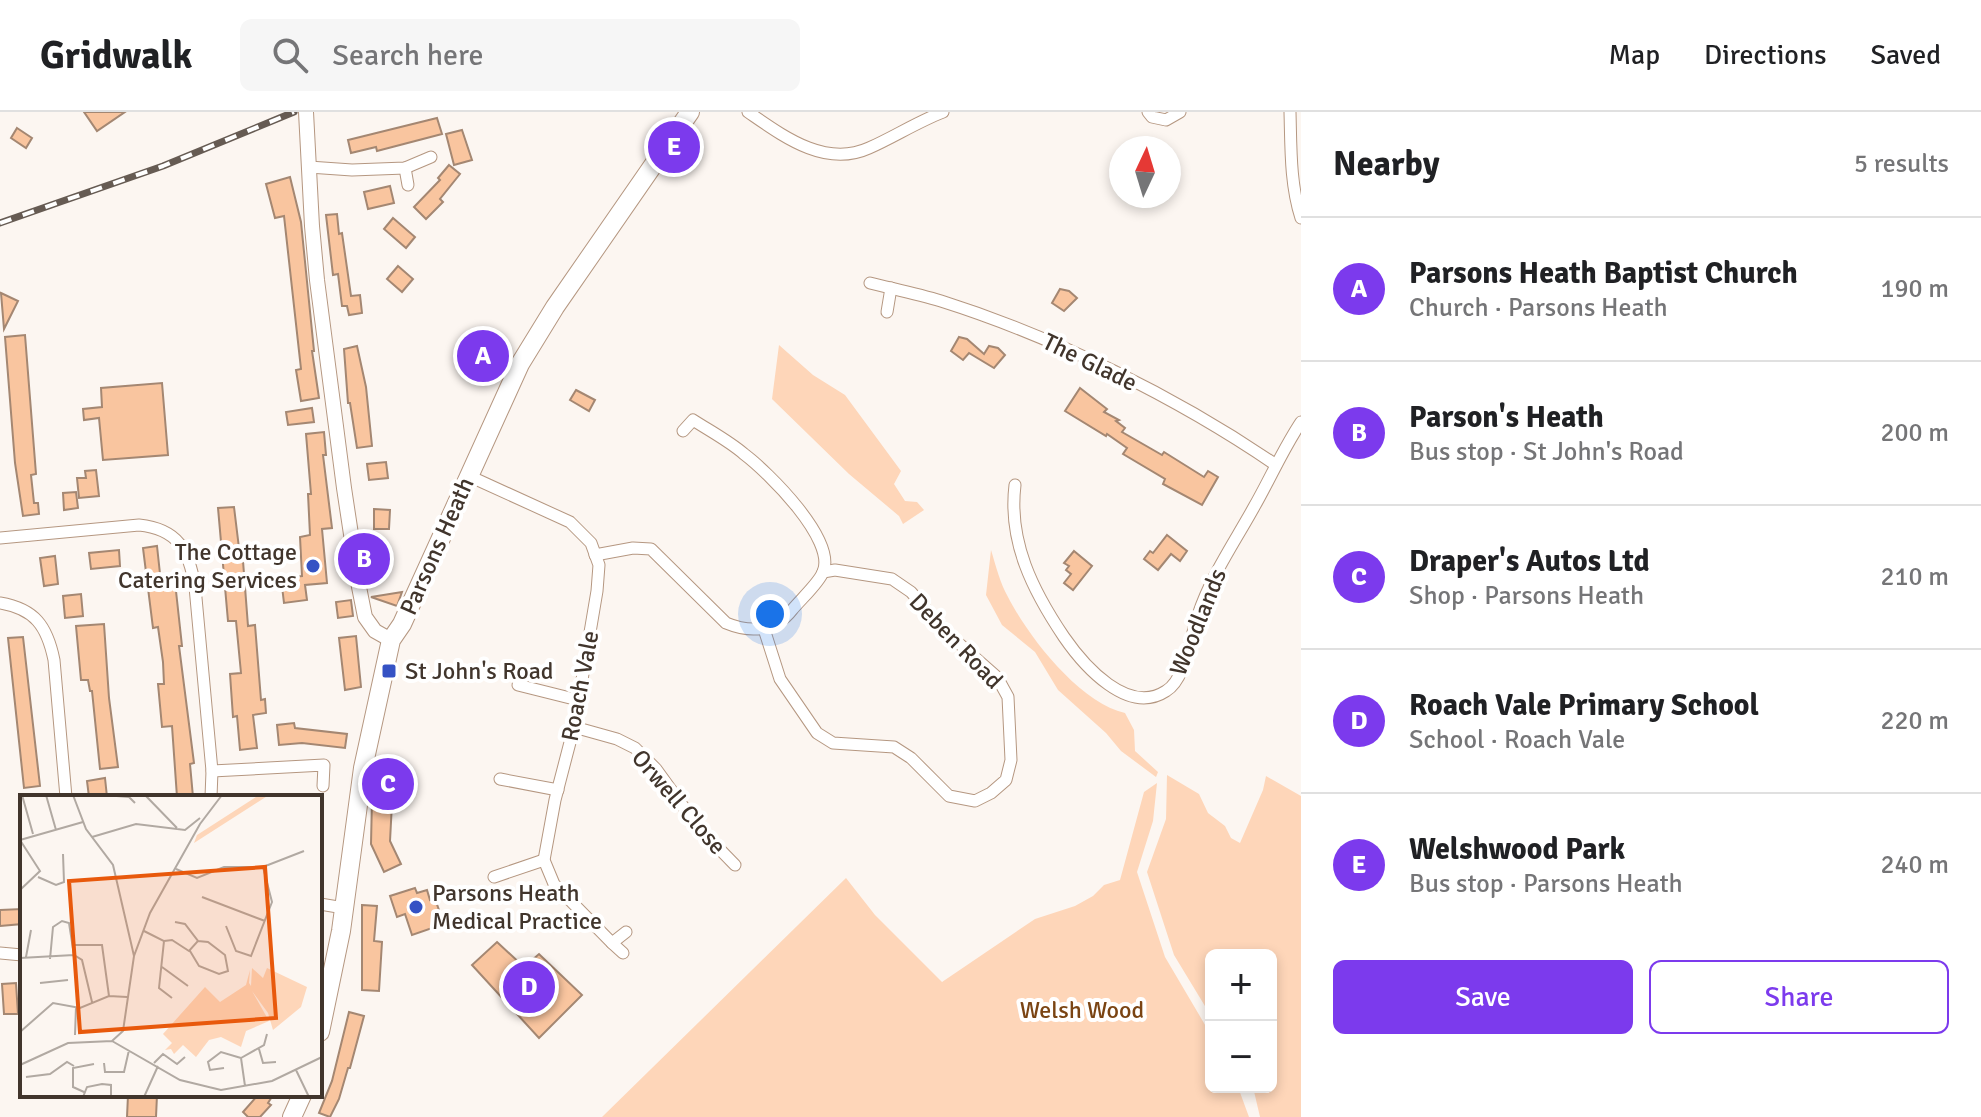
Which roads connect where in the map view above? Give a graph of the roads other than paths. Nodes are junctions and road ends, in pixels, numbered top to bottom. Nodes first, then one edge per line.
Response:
1 (306, 112) edge
2 (690, 112) edge
3 (748, 112) edge
4 (943, 112) edge
5 (1148, 112) edge
6 (1180, 112) edge
7 (1290, 112) edge
8 (431, 157) dead end
9 (309, 167) junction
10 (405, 168) junction
11 (408, 185) dead end
12 (1301, 218) edge
13 (870, 283) dead end
14 (891, 288) junction
15 (887, 312) dead end
16 (1301, 422) edge
17 (683, 431) dead end
18 (1276, 465) junction
19 (469, 476) junction
20 (1015, 485) dead end
21 (0, 538) edge
22 (595, 555) junction
23 (823, 572) junction
24 (0, 603) edge
25 (764, 629) junction
26 (391, 640) junction
27 (518, 685) dead end
28 (578, 700) junction
29 (574, 727) junction
30 (212, 771) junction
31 (500, 779) dead end
32 (323, 786) dead end
33 (558, 790) junction
34 (66, 795) edge
35 (211, 795) edge
36 (544, 860) junction
37 (735, 865) dead end
38 (494, 877) dead end
39 (322, 904) edge
40 (344, 908) junction
41 (626, 932) dead end
42 (612, 943) junction
43 (0, 953) edge
44 (623, 953) dead end
45 (20, 955) edge
46 (322, 1024) edge
47 (301, 1097) edge
48 (292, 1117) edge

1 - 9 street
2 - 19 main road, Parsons Heath
3 - 4 street
5 - 6 street
7 - 12 street
8 - 10 street
9 - 10 street
9 - 26 street
10 - 11 street
13 - 14 street, The Glade
14 - 15 street
14 - 18 street, The Glade
16 - 18 street, Woodlands
17 - 23 street
18 - 20 street, Woodlands
19 - 22 street
19 - 26 main road, Parsons Heath
21 - 30 street
22 - 25 street
22 - 28 street, Roach Vale
23 - 25 street
23 - 25 street, Deben Road
24 - 34 street
26 - 40 main road, Parsons Heath
27 - 28 street
28 - 29 street, Roach Vale
29 - 33 street, Roach Vale
29 - 37 street, Orwell Close
30 - 32 street
30 - 35 street
31 - 33 street
33 - 36 street, Roach Vale
36 - 38 street
36 - 42 street
39 - 40 street
40 - 46 main road, Parsons Heath
41 - 42 street
42 - 44 street
43 - 45 street
47 - 48 main road

